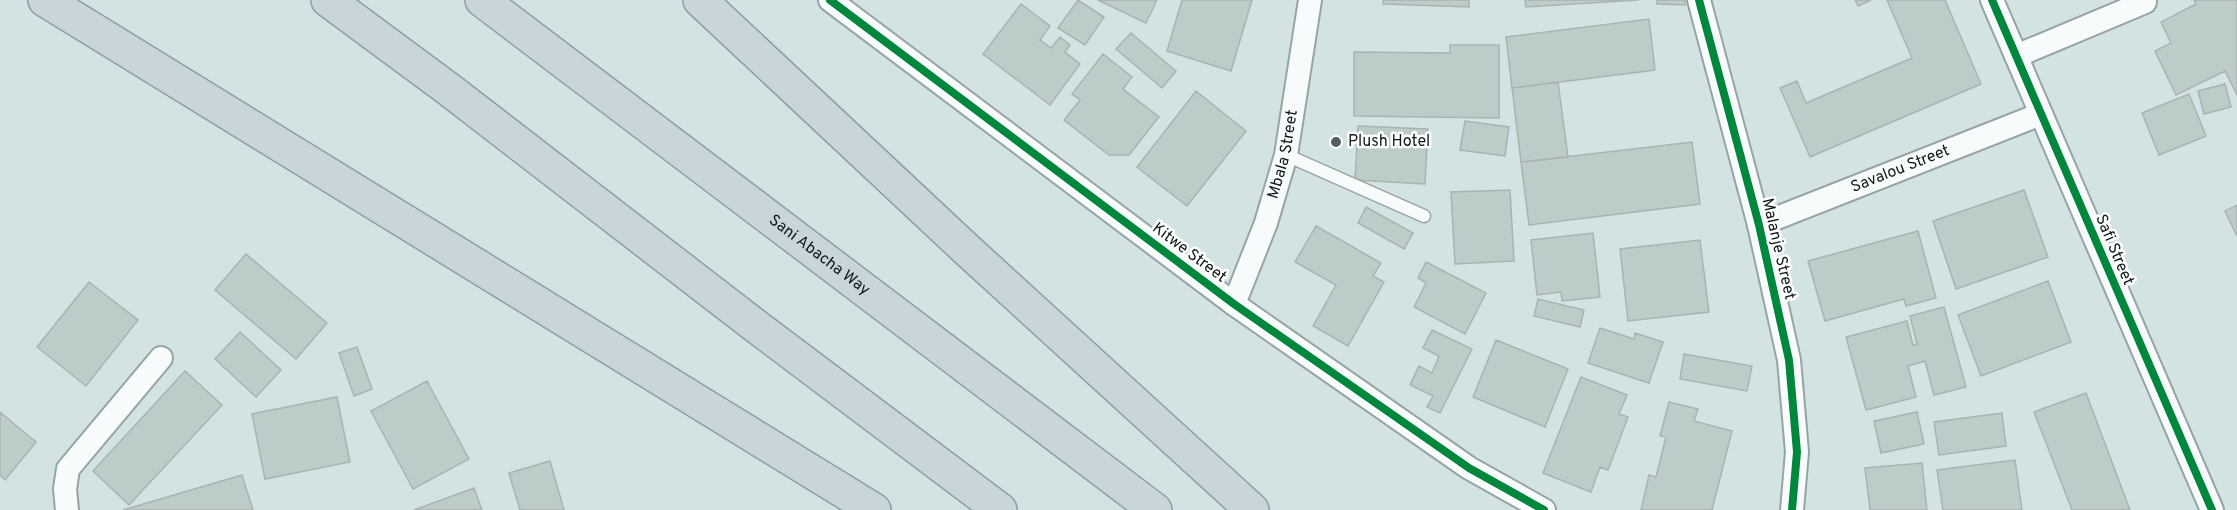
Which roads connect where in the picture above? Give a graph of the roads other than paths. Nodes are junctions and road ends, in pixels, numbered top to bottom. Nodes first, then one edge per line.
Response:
1 (45, 0) edge
2 (328, 0) edge
3 (482, 0) edge
4 (700, 0) edge
5 (830, 0) edge
6 (1310, 0) edge
7 (1699, 0) edge
8 (1992, 0) edge
9 (2145, 2) dead end
10 (2016, 56) junction
11 (2041, 114) junction
12 (1286, 155) junction
13 (1424, 216) dead end
14 (1759, 225) junction
15 (1234, 304) junction
16 (160, 358) dead end
17 (67, 510) edge
18 (874, 510) edge
19 (1000, 510) edge
20 (1155, 510) edge
21 (1252, 510) edge
22 (1544, 510) edge
23 (1792, 510) edge
24 (2212, 510) edge

1 - 18 highway
2 - 19 highway
3 - 20 highway, Sani Abacha Way
4 - 21 highway
5 - 15 street, Kitwe Street
6 - 12 street, Mbala Street
7 - 14 street, Malanje Street
8 - 10 street, Safi Street
9 - 10 street
10 - 11 street, Safi Street
11 - 14 street, Savalou Street
11 - 24 street, Safi Street
12 - 13 lane
12 - 15 street, Mbala Street
14 - 23 street, Malanje Street
15 - 22 street, Kitwe Street
16 - 17 street

